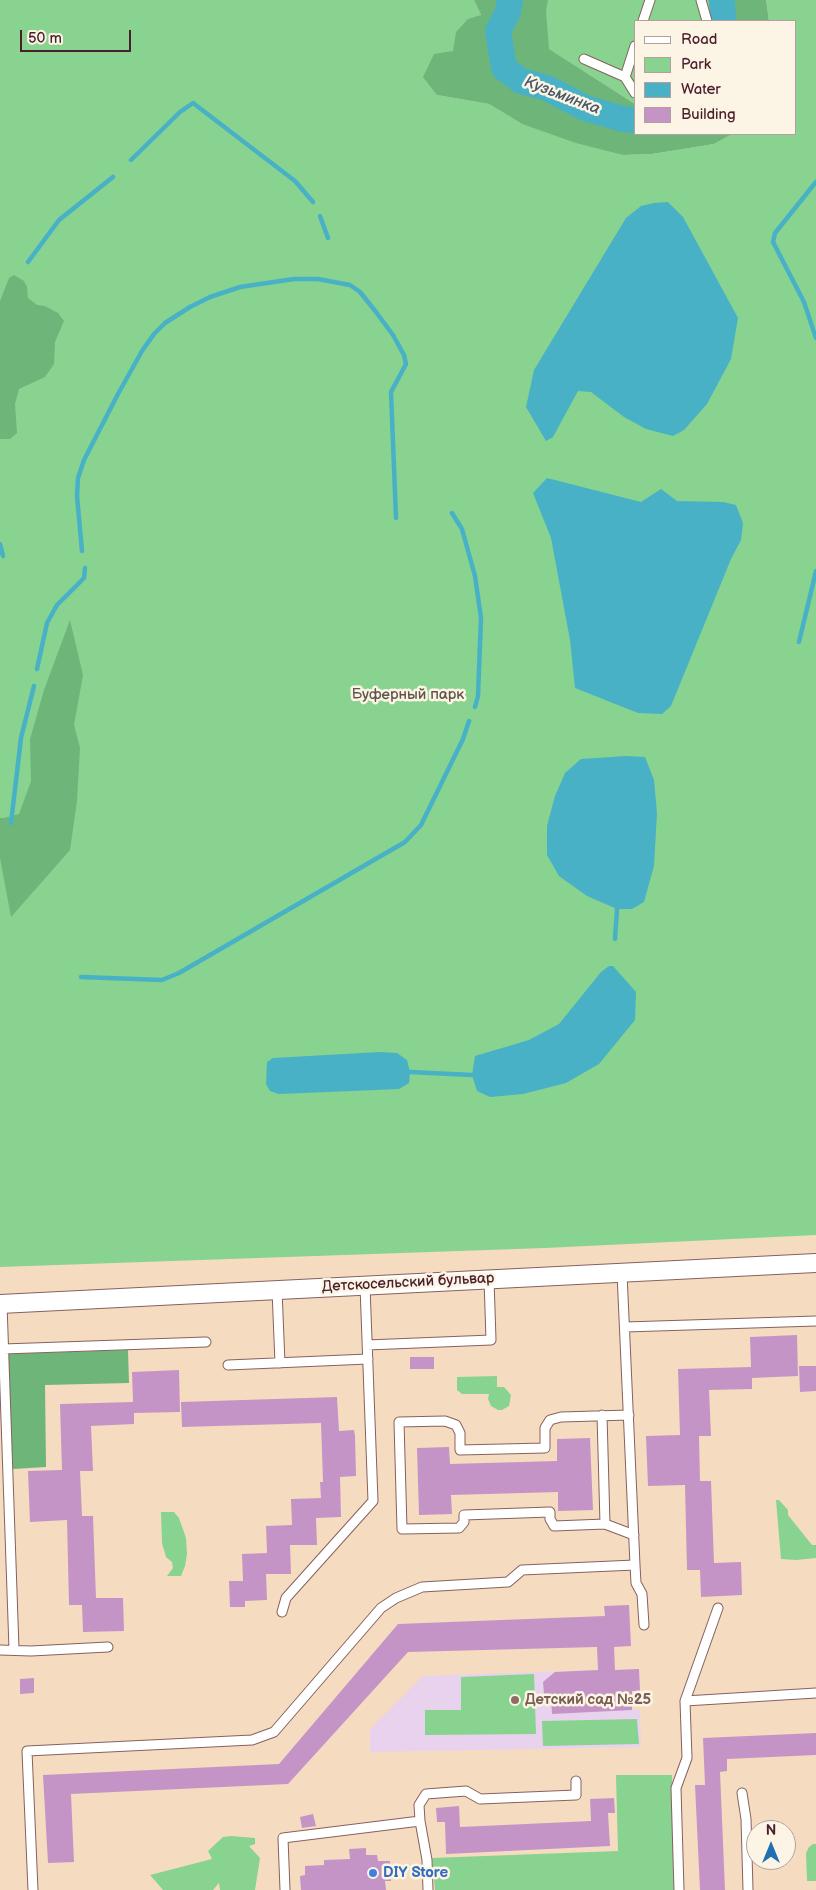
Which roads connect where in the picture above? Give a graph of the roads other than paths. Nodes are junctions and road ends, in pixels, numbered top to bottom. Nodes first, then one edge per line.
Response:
1 (650, 0) edge
2 (702, 0) edge
3 (643, 20) edge
4 (707, 20) edge
5 (634, 49) edge
6 (584, 60) dead end
7 (624, 77) junction
8 (634, 92) edge
9 (816, 1264) edge
10 (622, 1273) junction
11 (488, 1279) junction
12 (365, 1286) junction
13 (277, 1290) junction
14 (1, 1304) edge
15 (816, 1321) edge
16 (625, 1327) junction
17 (206, 1342) dead end
18 (367, 1345) junction
19 (3, 1349) junction
20 (368, 1359) junction
21 (280, 1362) junction
22 (228, 1364) dead end
23 (602, 1415) junction
24 (629, 1415) junction
25 (606, 1524) junction
26 (634, 1535) junction
27 (635, 1565) junction
28 (718, 1608) dead end
29 (282, 1612) dead end
30 (644, 1625) dead end
31 (108, 1647) dead end
32 (14, 1649) junction
33 (0, 1650) edge
34 (816, 1693) edge
35 (685, 1701) junction
36 (576, 1781) dead end
37 (742, 1793) dead end
38 (420, 1821) junction
39 (33, 1890) edge
40 (285, 1890) edge
41 (428, 1890) edge
42 (679, 1890) edge
43 (748, 1890) edge

1 - 3 lane
2 - 4 lane
5 - 7 lane
6 - 7 lane
7 - 8 lane
9 - 10 street, Детскосельский бульвар
10 - 11 street, Детскосельский бульвар
10 - 16 lane
11 - 12 street, Детскосельский бульвар
11 - 18 lane
12 - 13 street, Детскосельский бульвар
12 - 18 lane
13 - 14 street, Детскосельский бульвар
13 - 21 lane
14 - 19 lane
15 - 16 lane
16 - 24 lane
17 - 19 lane
18 - 20 lane
19 - 32 lane
20 - 21 lane
20 - 29 lane
21 - 22 lane
23 - 24 lane
23 - 25 lane
23 - 25 lane
24 - 26 lane
25 - 26 lane
26 - 27 lane
27 - 30 lane
27 - 39 lane
28 - 35 lane
31 - 32 lane
32 - 33 lane
34 - 35 lane
35 - 42 lane
36 - 38 lane
37 - 43 lane
38 - 40 lane
38 - 41 lane

